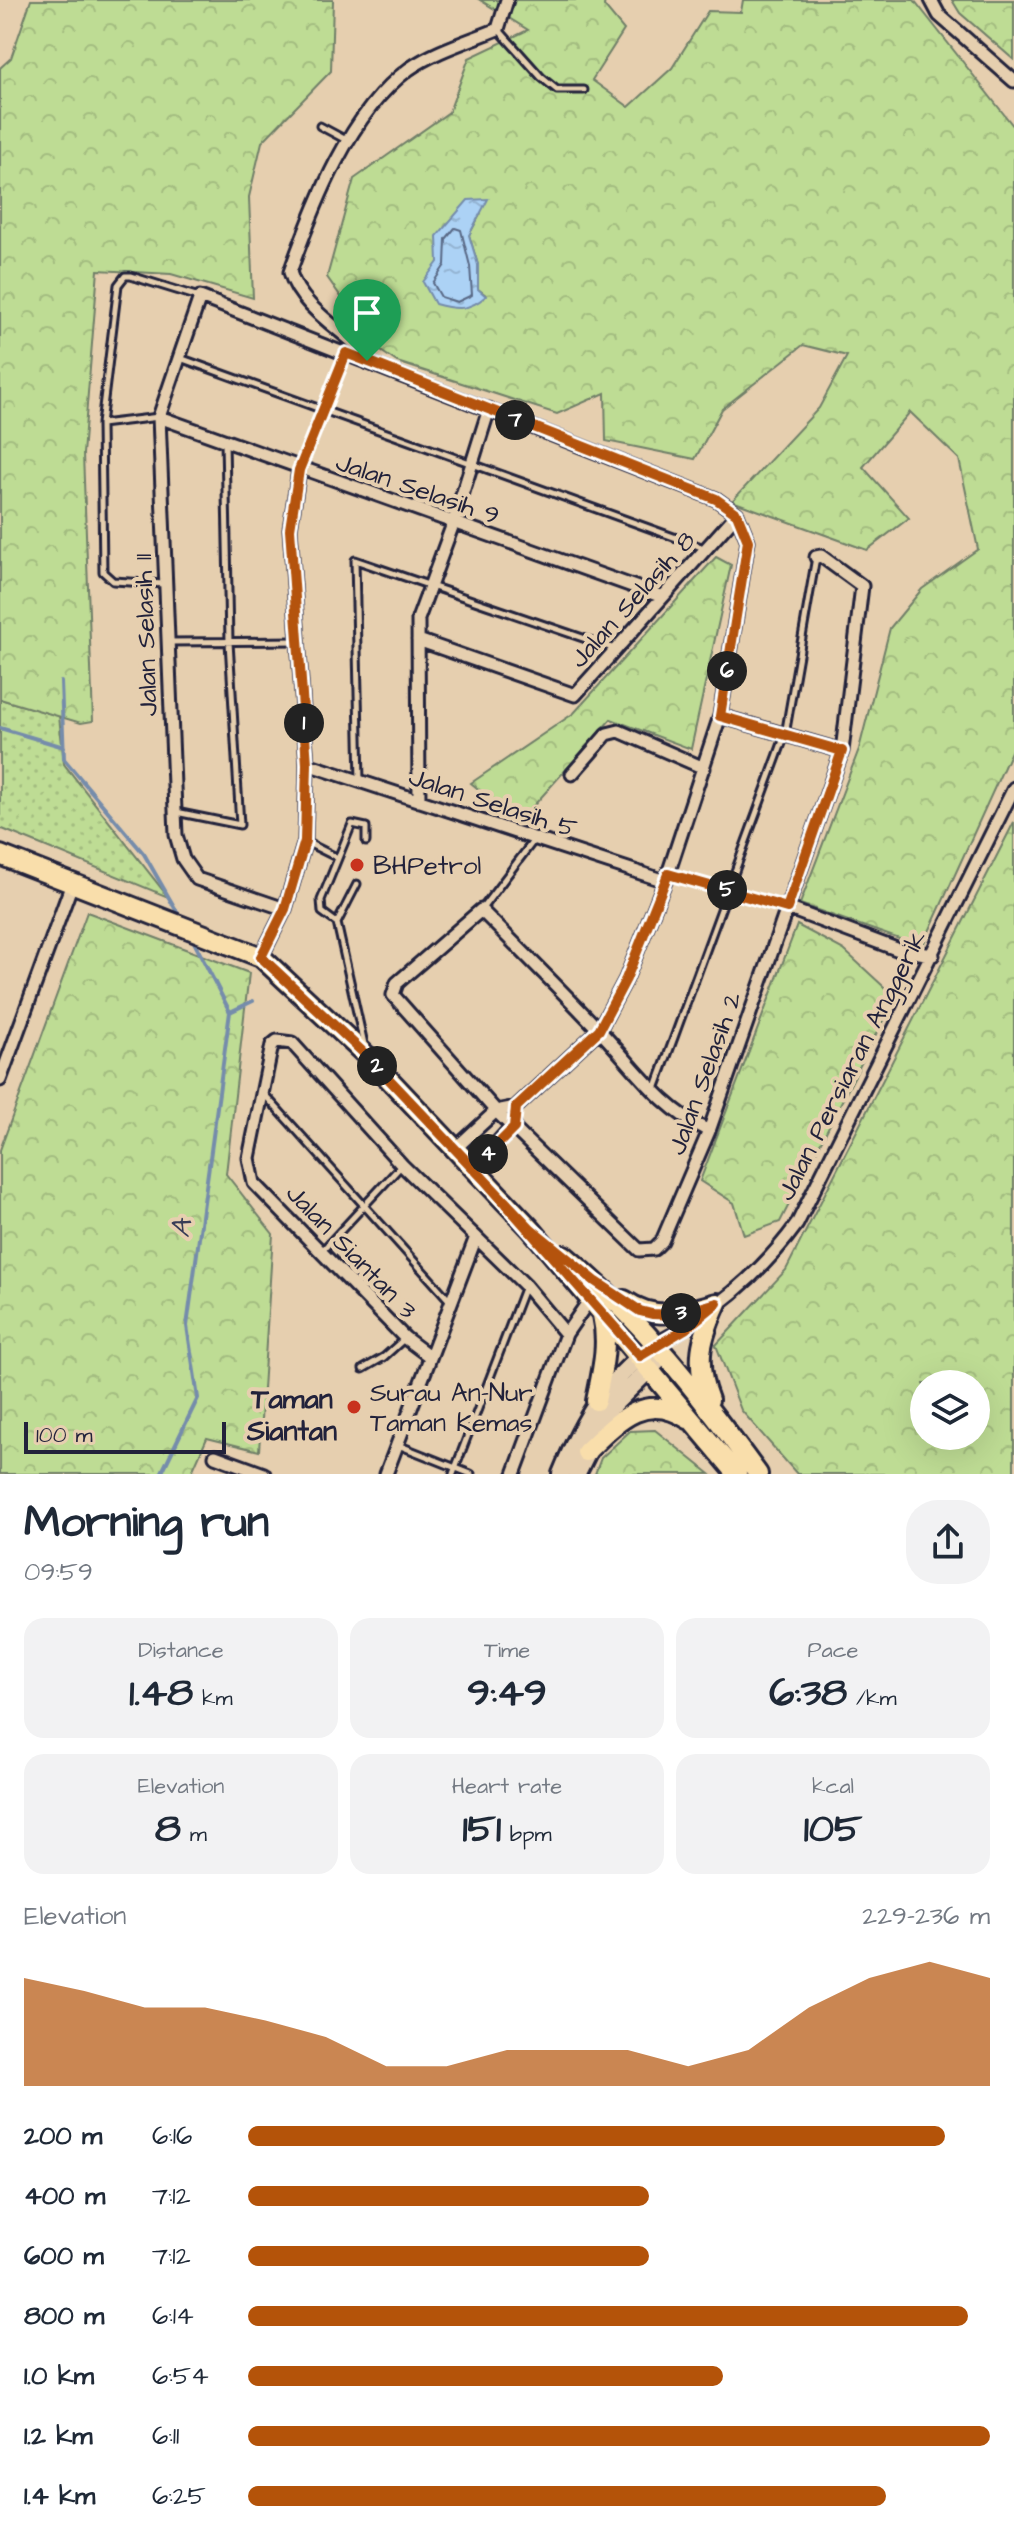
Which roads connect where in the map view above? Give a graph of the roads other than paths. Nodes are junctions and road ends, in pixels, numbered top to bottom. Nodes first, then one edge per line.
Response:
1 (507, 0) edge
2 (931, 0) edge
3 (498, 29) junction
4 (1014, 81) edge
5 (584, 90) dead end
6 (320, 126) dead end
7 (349, 142) junction
8 (200, 297) junction
9 (346, 353) junction
10 (179, 358) junction
11 (367, 361) junction
12 (489, 409) junction
13 (324, 410) junction
14 (159, 417) junction
15 (101, 424) junction
16 (225, 440) junction
17 (473, 466) junction
18 (299, 470) junction
19 (737, 514) junction
20 (453, 524) junction
21 (706, 549) junction
22 (816, 557) joint
23 (165, 584) junction
24 (428, 584) junction
25 (663, 597) junction
26 (418, 640) junction
27 (299, 641) junction
28 (167, 642) junction
29 (229, 642) junction
30 (616, 650) junction
31 (720, 716) junction
32 (785, 735) junction
33 (842, 751) junction
34 (307, 764) junction
35 (704, 768) junction
36 (572, 774) dead end
37 (360, 781) junction
38 (1014, 788) edge
39 (419, 801) junction
40 (175, 811) junction
41 (535, 839) junction
42 (305, 841) junction
43 (366, 842) dead end
44 (0, 855) edge
45 (337, 857) junction
46 (666, 878) junction
47 (73, 881) junction
48 (357, 884) dead end
49 (728, 890) junction
50 (787, 908) junction
51 (285, 909) junction
52 (481, 910) junction
53 (337, 923) junction
54 (933, 955) junction
55 (261, 957) junction
56 (599, 1030) junction
57 (367, 1056) junction
58 (0, 1080) edge
59 (261, 1091) junction
60 (654, 1093) junction
61 (516, 1107) junction
62 (496, 1111) junction
63 (514, 1128) junction
64 (709, 1131) junction
65 (456, 1148) junction
66 (402, 1165) junction
67 (474, 1168) junction
68 (365, 1205) junction
69 (531, 1229) junction
70 (476, 1237) junction
71 (321, 1252) junction
72 (595, 1281) junction
73 (525, 1285) junction
74 (590, 1299) junction
75 (451, 1301) junction
76 (717, 1303) junction
77 (602, 1315) junction
78 (566, 1334) junction
79 (405, 1338) junction
80 (660, 1349) junction
81 (429, 1356) junction
82 (645, 1361) junction
83 (363, 1369) dead end
84 (596, 1401) junction
85 (708, 1422) junction
86 (397, 1444) junction
87 (586, 1452) junction
88 (215, 1456) dead end
89 (731, 1470) edge
90 (454, 1471) edge
91 (264, 1474) edge
92 (386, 1474) edge
93 (471, 1474) edge
94 (514, 1474) edge
95 (561, 1474) edge
96 (577, 1474) edge
97 (758, 1474) edge

1 - 3 street
2 - 4 street
3 - 5 lane
3 - 7 street
6 - 7 lane
7 - 11 street
8 - 9 street
8 - 10 street, Jalan Selasih 11
8 - 15 lane
9 - 11 street
9 - 13 lane
10 - 13 lane
10 - 14 street, Jalan Selasih 11
11 - 12 street
12 - 17 street
12 - 19 street
13 - 17 lane
13 - 18 lane
14 - 15 lane
14 - 16 street, Jalan Selasih 9
14 - 23 street, Jalan Selasih 11
15 - 23 lane
16 - 18 street, Jalan Selasih 9
16 - 29 lane
17 - 20 street
17 - 21 lane
18 - 20 street, Jalan Selasih 9
18 - 27 street
19 - 21 street, Jalan Selasih 8
19 - 31 street
20 - 24 street
20 - 25 street, Jalan Selasih 9
21 - 25 street, Jalan Selasih 8
22 - 32 lane
22 - 33 street, Jalan Selasih 2
23 - 28 street, Jalan Selasih 11
24 - 26 street
24 - 30 lane
24 - 37 lane
25 - 30 street, Jalan Selasih 8
26 - 30 street, Jalan Selasih 8
26 - 39 street
27 - 29 lane
27 - 34 street
28 - 29 lane
28 - 40 street, Jalan Selasih 11
29 - 40 lane
31 - 32 street
31 - 35 street
32 - 33 street
32 - 49 lane
33 - 50 street, Jalan Selasih 2
34 - 37 street, Jalan Selasih 5
34 - 42 street
35 - 36 street
35 - 46 street
37 - 39 street, Jalan Selasih 5
38 - 54 street, Jalan Persiaran Anggerik
39 - 41 street, Jalan Selasih 5
40 - 51 street, Jalan Selasih 11
41 - 46 street, Jalan Selasih 5
41 - 52 lane
42 - 45 lane
42 - 51 street
43 - 45 lane
44 - 47 main road
45 - 53 lane
46 - 49 lane
46 - 56 street
47 - 55 main road
47 - 58 street
48 - 53 lane
49 - 50 lane
49 - 60 lane
50 - 54 street
50 - 64 street, Jalan Selasih 2
51 - 55 street
52 - 56 street
52 - 62 street
53 - 57 lane
54 - 76 street, Jalan Persiaran Anggerik
55 - 57 main road
56 - 60 street
56 - 61 street
57 - 65 main road
59 - 66 street
59 - 68 lane
59 - 71 street, Jalan Siantan 3
60 - 64 street
61 - 62 street
61 - 63 street
62 - 63 street
62 - 65 street
63 - 64 street, Jalan Selasih 2
63 - 67 street
65 - 67 main road
66 - 68 lane
66 - 70 street
67 - 69 main road
68 - 71 lane
68 - 75 lane
69 - 72 main road
69 - 74 main road
70 - 73 street
70 - 75 street
71 - 79 street, Jalan Siantan 3
72 - 76 main road
72 - 80 main road
73 - 78 street
73 - 90 lane
74 - 77 main road
74 - 78 street
75 - 81 street
76 - 80 street, Jalan Persiaran Anggerik
76 - 85 main road
77 - 82 main road
77 - 84 main road
78 - 94 street
79 - 81 street, Jalan Siantan 3
79 - 83 lane
80 - 82 street, Jalan Persiaran Anggerik
80 - 85 main road
81 - 86 street
82 - 84 street, Jalan Persiaran Anggerik
82 - 85 main road
82 - 87 street, Jalan Persiaran Anggerik
84 - 95 street, Jalan Persiaran Anggerik
85 - 87 main road
85 - 89 main road
85 - 97 main road
86 - 90 lane
86 - 92 street
87 - 96 street, Jalan Persiaran Anggerik
88 - 91 street
90 - 93 lane

